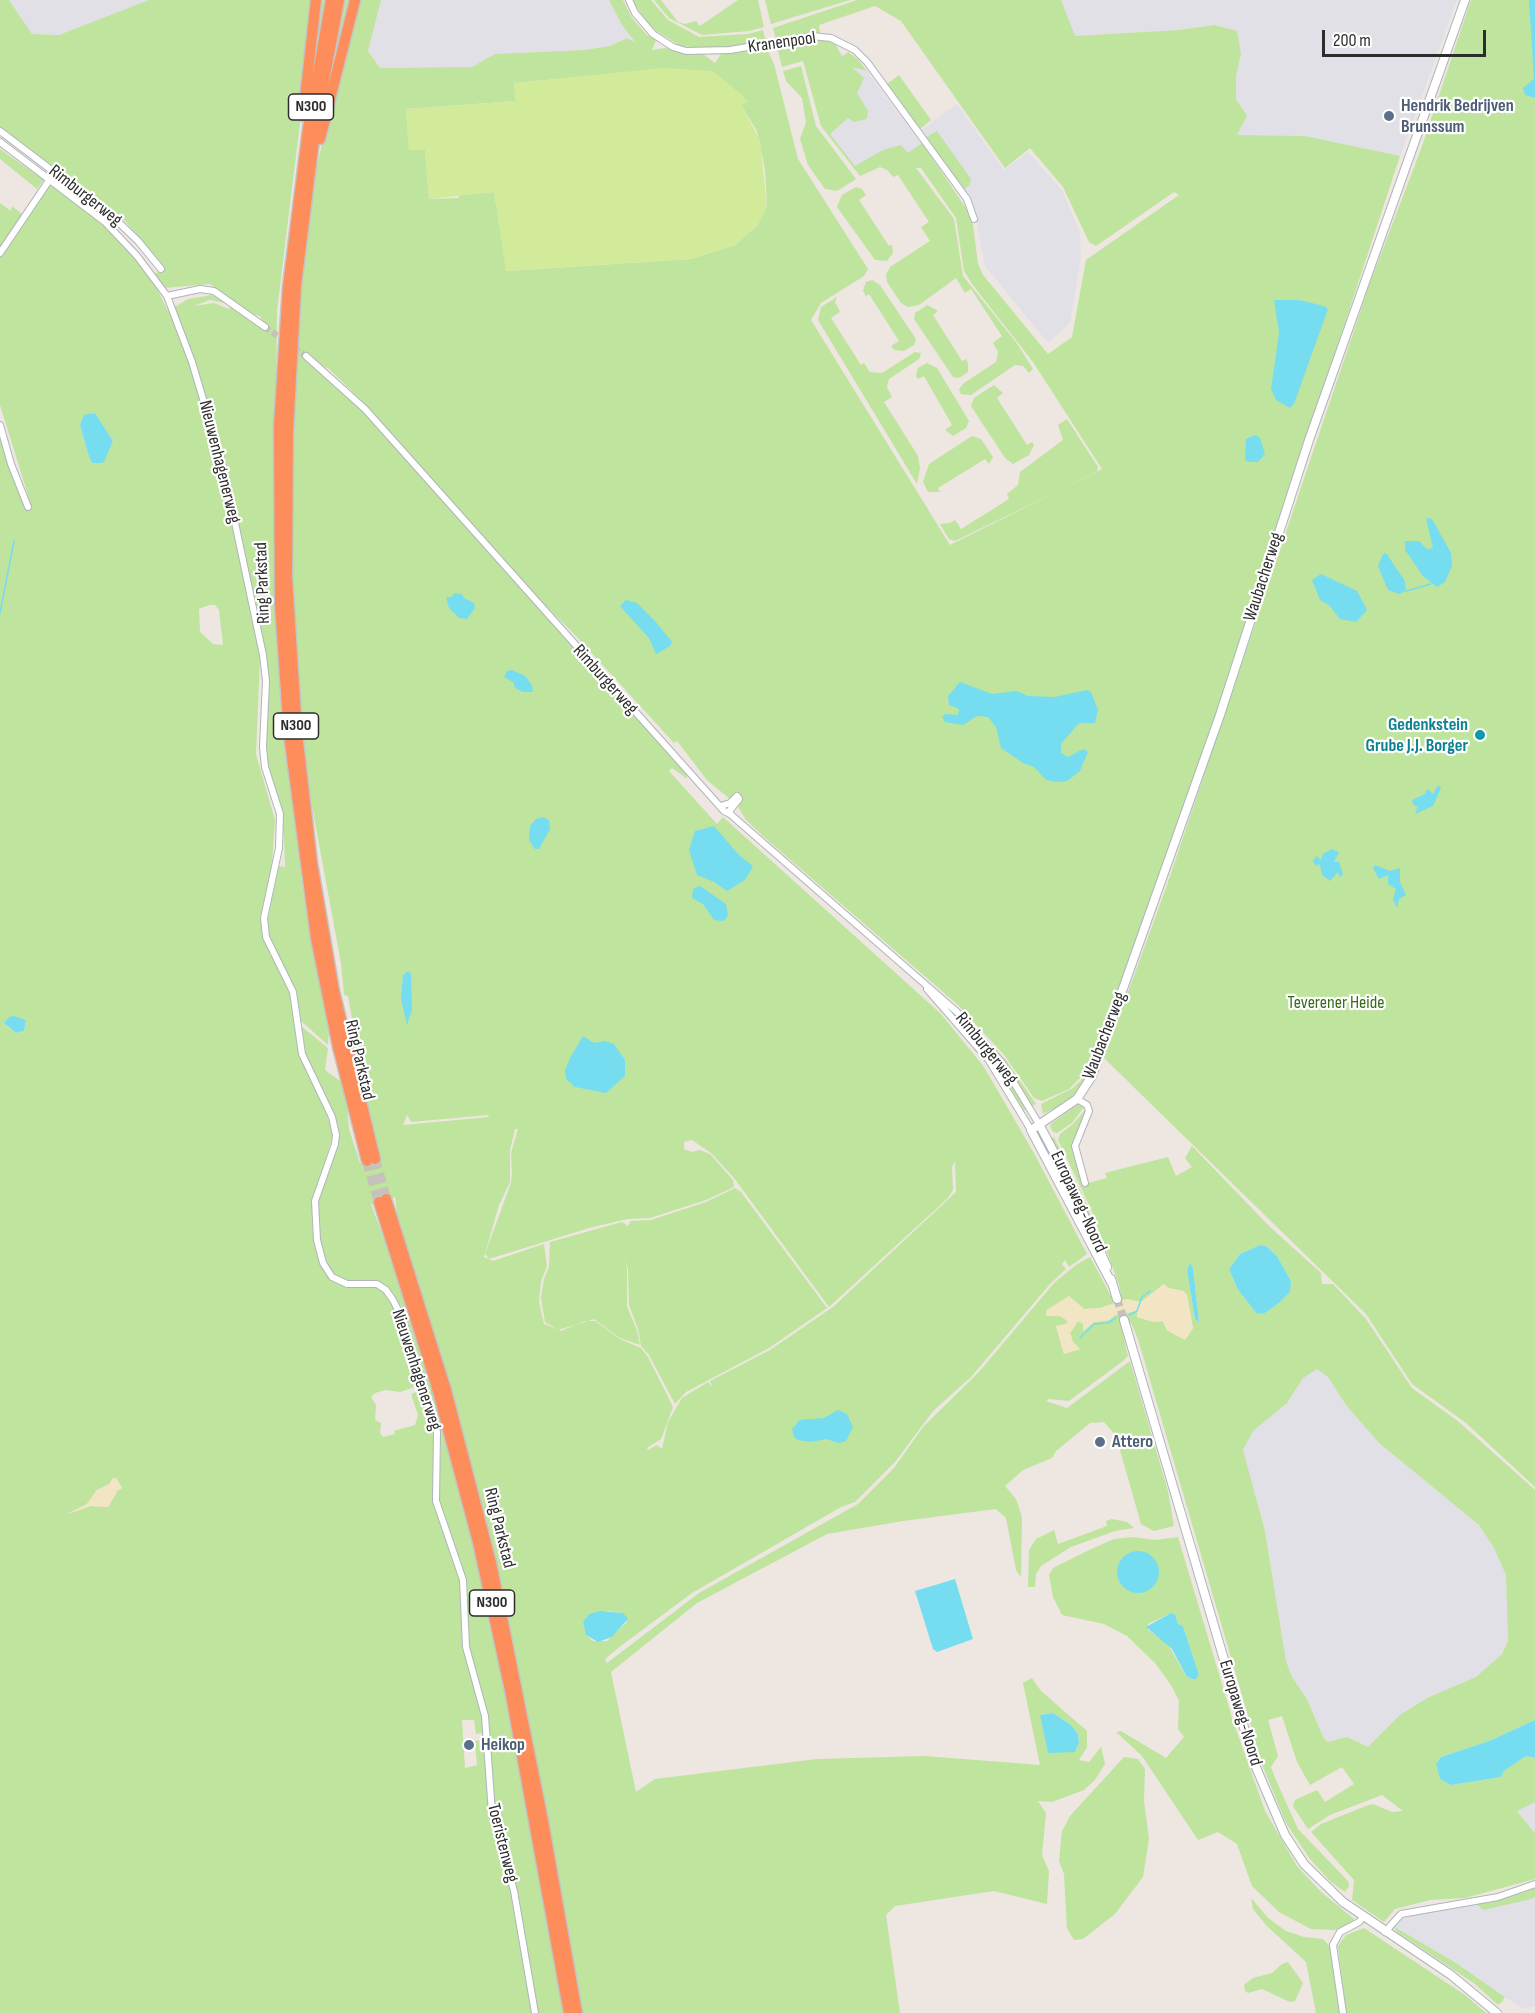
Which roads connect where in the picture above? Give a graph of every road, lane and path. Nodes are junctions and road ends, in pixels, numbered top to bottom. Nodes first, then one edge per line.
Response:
1 (316, 0) edge
2 (331, 0) edge
3 (339, 0) edge
4 (355, 0) edge
5 (628, 0) edge
6 (1465, 0) edge
7 (0, 131) edge
8 (0, 142) edge
9 (305, 175) junction
10 (50, 179) junction
11 (974, 219) dead end
12 (0, 253) edge
13 (161, 269) dead end
14 (167, 296) junction
15 (265, 327) tunnel mouth
16 (306, 356) tunnel mouth
17 (0, 425) edge
18 (28, 507) dead end
19 (722, 806) junction
20 (730, 814) junction
21 (923, 984) junction
22 (1077, 1099) junction
23 (1039, 1124) junction
24 (1031, 1130) junction
25 (371, 1160) tunnel mouth
26 (1085, 1183) dead end
27 (1111, 1282) junction
28 (1118, 1299) tunnel mouth
29 (1125, 1320) tunnel mouth
30 (447, 1533) joint
31 (1535, 1884) edge
32 (1363, 1917) junction
33 (1385, 1932) junction
34 (1497, 2012) edge
35 (535, 2013) edge
36 (569, 2013) edge
37 (577, 2013) edge
38 (1343, 2013) edge

1 - 9 highway, N300
2 - 9 highway, Ring Parkstad / N300
3 - 9 highway, Ring Parkstad / N300
4 - 9 highway, N300
5 - 11 street, Kranenpool
6 - 22 street, Waubacherweg
7 - 13 street, Rimburgerweg
8 - 10 street, Nieuwenhagenerweg
9 - 25 highway, Ring Parkstad / N300
10 - 12 street
10 - 14 street, Nieuwenhagenerweg
14 - 15 street
14 - 30 street, Nieuwenhagenerweg
16 - 19 street, Rimburgerweg
17 - 18 street
19 - 20 street, Rimburgerweg
19 - 20 street
20 - 21 street, Rimburgerweg
21 - 23 street, Rimburgerweg
21 - 24 street, Rimburgerweg
22 - 23 street, Waubacherweg
22 - 26 street, Europaweg-Noord
23 - 24 street, Waubacherweg
23 - 27 street, Europaweg-Noord
24 - 27 street, Europaweg-Noord
27 - 28 street, Europaweg-Noord
29 - 32 street, Europaweg-Noord
30 - 35 street, Toeristenweg
31 - 33 street
32 - 33 street, Europaweg-Noord
32 - 38 street
33 - 34 street, Europaweg-Noord
36 - 37 highway, Ring Parkstad / N300

